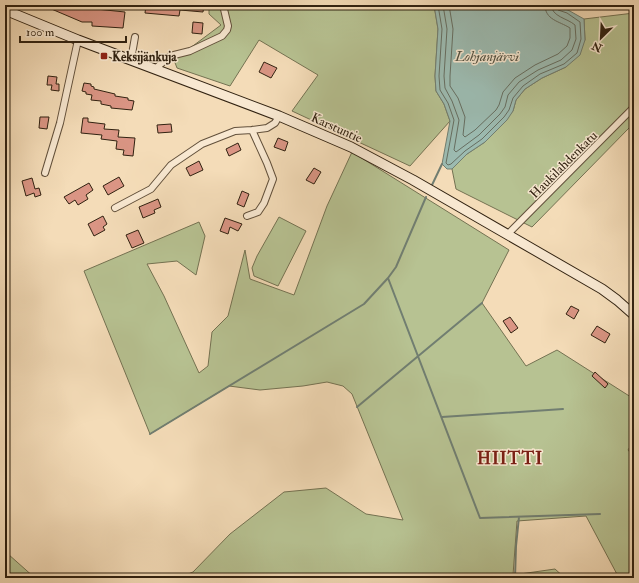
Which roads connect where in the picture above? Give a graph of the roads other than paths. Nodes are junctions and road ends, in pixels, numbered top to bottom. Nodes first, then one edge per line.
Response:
1 (223, 5) edge
2 (5, 10) edge
3 (135, 38) dead end
4 (78, 40) junction
5 (131, 60) junction
6 (155, 69) junction
7 (634, 107) edge
8 (279, 116) junction
9 (252, 130) junction
10 (45, 173) dead end
11 (115, 208) dead end
12 (247, 216) dead end
13 (507, 235) junction
14 (634, 315) edge

1 - 6 street
2 - 4 street, Karstuntie
3 - 5 street
4 - 5 street, Karstuntie
4 - 10 street
5 - 6 street, Karstuntie
6 - 8 street, Karstuntie
7 - 13 street, Haukilahdenkatu
8 - 9 street
8 - 13 street, Karstuntie
9 - 11 street
9 - 12 street
13 - 14 street, Karstuntie

